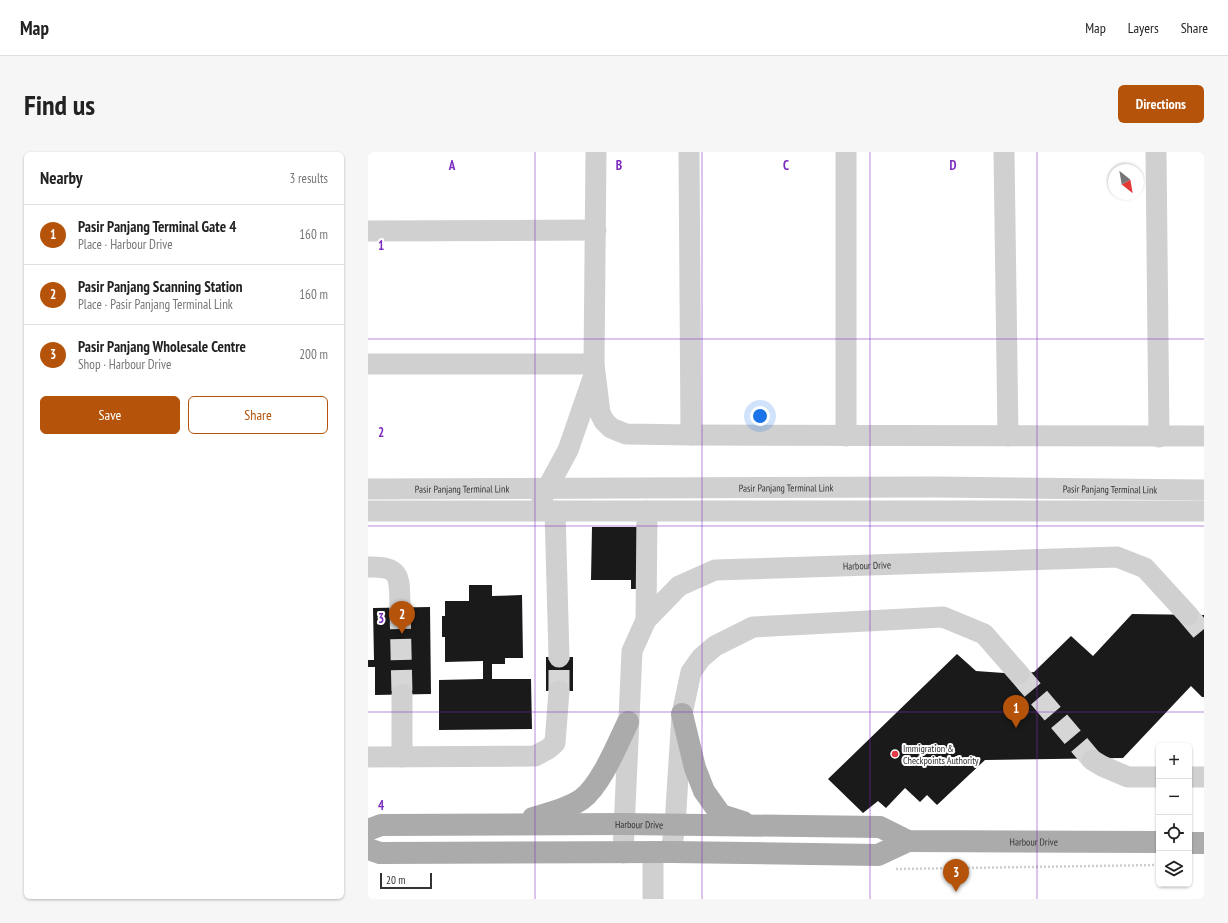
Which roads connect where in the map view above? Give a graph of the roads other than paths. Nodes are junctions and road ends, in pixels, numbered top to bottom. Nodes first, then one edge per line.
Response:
1 (596, 152) edge
2 (689, 152) edge
3 (846, 152) edge
4 (1004, 152) edge
5 (1156, 152) edge
6 (596, 230) junction
7 (368, 231) edge
8 (368, 364) edge
9 (595, 369) junction
10 (690, 435) junction
11 (846, 436) junction
12 (1008, 436) junction
13 (1204, 436) edge
14 (1159, 437) junction
15 (548, 488) junction
16 (368, 489) edge
17 (1204, 490) edge
18 (368, 511) edge
19 (555, 511) junction
20 (647, 511) junction
21 (1204, 511) edge
22 (533, 512) junction
23 (368, 567) edge
24 (400, 608) tunnel mouth
25 (1188, 615) tunnel mouth
26 (646, 620) junction
27 (559, 657) tunnel mouth
28 (1019, 674) tunnel mouth
29 (559, 691) tunnel mouth
30 (402, 694) tunnel mouth
31 (682, 714) junction
32 (628, 722) junction
33 (368, 757) edge
34 (402, 757) junction
35 (1092, 760) tunnel mouth
36 (1204, 776) edge
37 (1156, 777) edge
38 (1192, 777) edge
39 (623, 824) junction
40 (511, 825) junction
41 (675, 825) junction
42 (751, 825) junction
43 (368, 830) edge
44 (908, 841) junction
45 (1156, 842) edge
46 (1192, 842) edge
47 (1204, 843) edge
48 (368, 849) edge
49 (662, 852) junction
50 (623, 853) junction
51 (649, 898) edge

1 - 6 street
2 - 10 street
3 - 11 street
4 - 12 street
5 - 14 street
6 - 7 street
6 - 9 street
8 - 9 street
9 - 10 street
9 - 15 street
10 - 11 street
11 - 12 street
12 - 14 street
13 - 14 street
15 - 16 street, Pasir Panjang Terminal Link
15 - 17 street, Pasir Panjang Terminal Link
15 - 22 street
18 - 22 street
19 - 20 street
19 - 22 street
19 - 27 street
20 - 21 street
20 - 26 street
23 - 24 street
25 - 26 street, Harbour Drive
26 - 32 street, Harbour Drive
28 - 31 street
29 - 34 street
30 - 34 street
31 - 41 street
31 - 42 main road
32 - 39 street, Harbour Drive
32 - 40 main road
33 - 34 street
35 - 37 street
36 - 38 street
39 - 40 main road, Harbour Drive
39 - 41 main road, Harbour Drive
39 - 50 street, Harbour Drive
40 - 43 main road, Harbour Drive
41 - 42 main road, Harbour Drive
41 - 49 street
42 - 44 main road, Harbour Drive
44 - 45 main road, Harbour Drive
44 - 49 main road, Harbour Drive
46 - 47 main road
48 - 50 main road, Harbour Drive
49 - 50 main road, Harbour Drive
49 - 51 street

